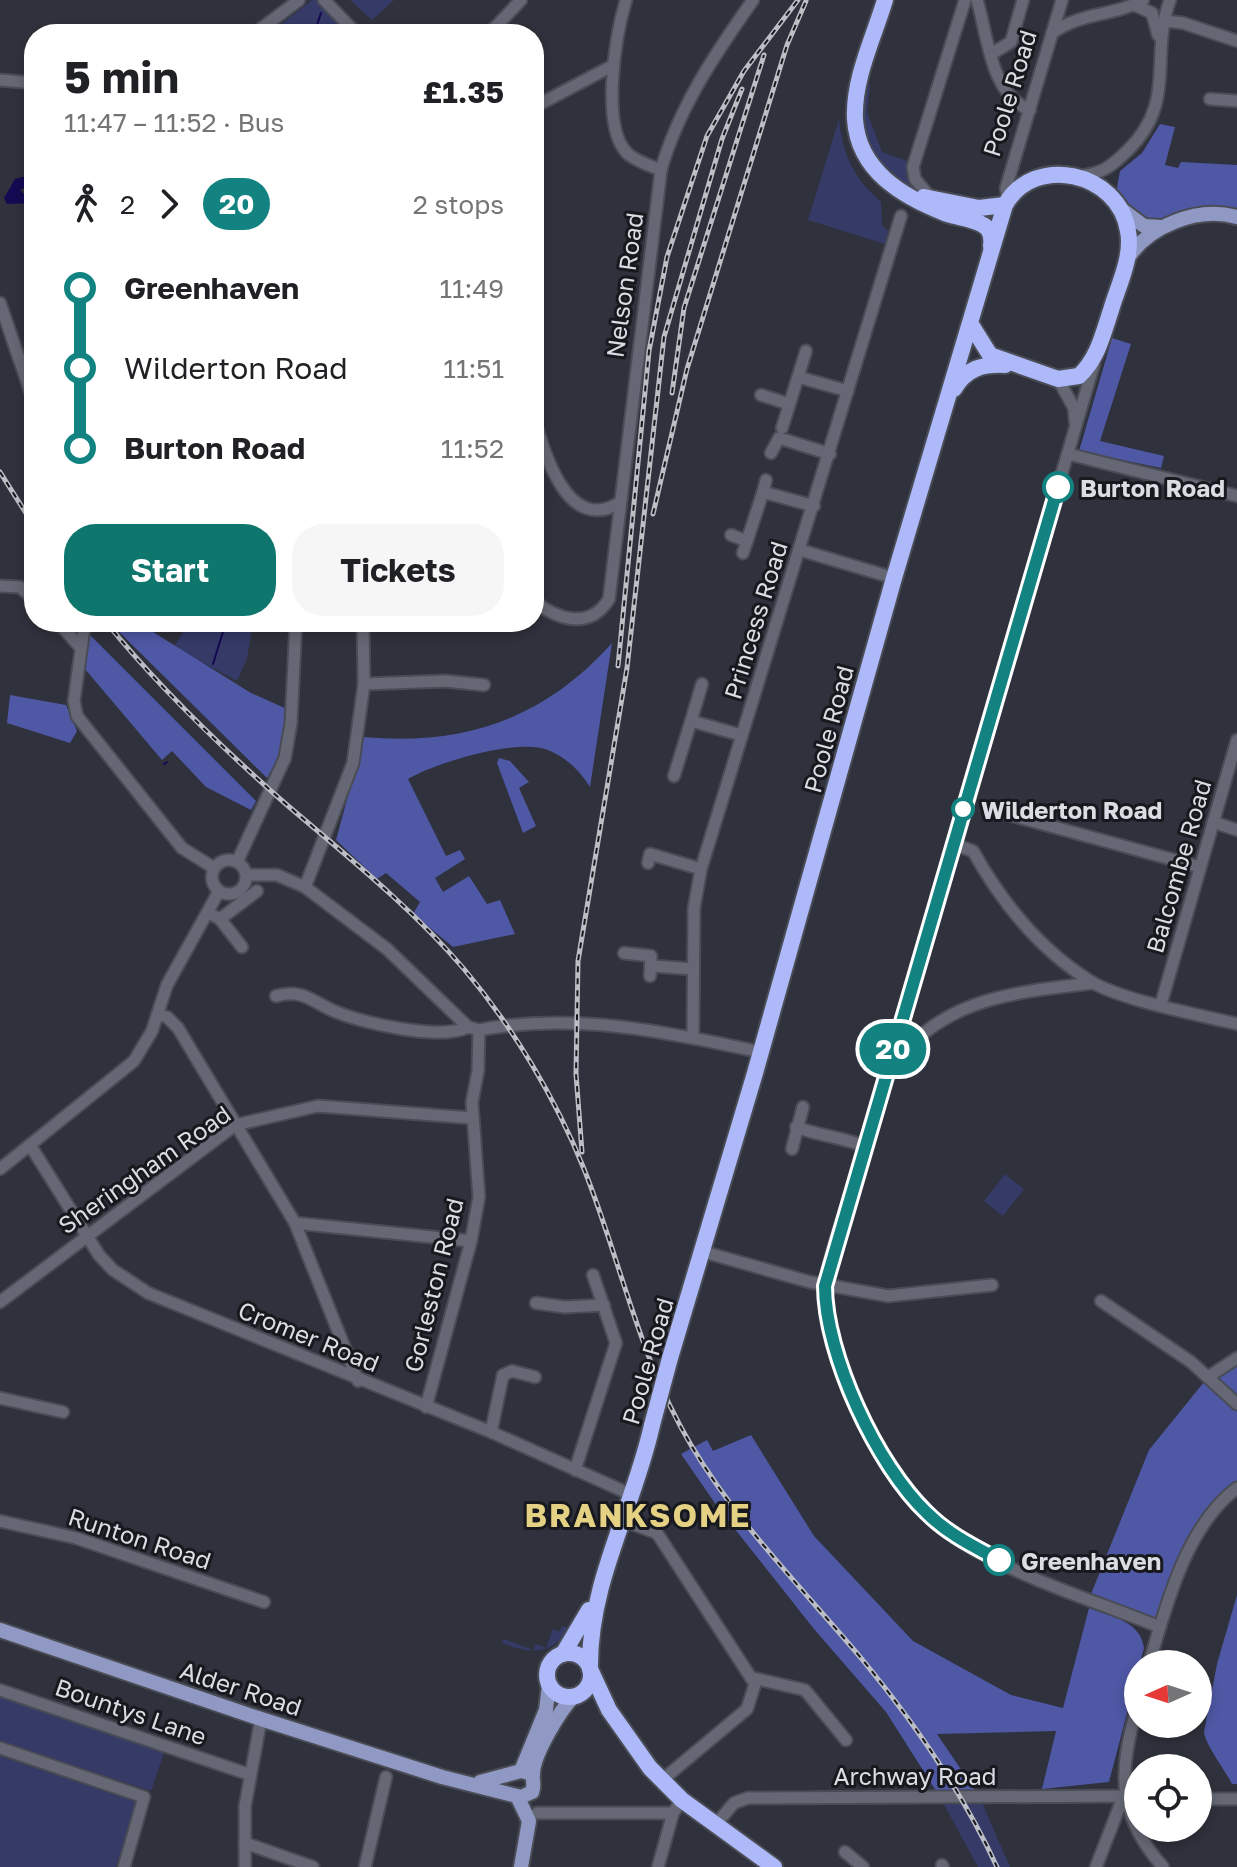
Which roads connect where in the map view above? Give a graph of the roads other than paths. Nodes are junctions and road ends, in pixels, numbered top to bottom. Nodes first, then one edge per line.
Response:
1 (299, 0) edge
2 (324, 0) edge
3 (521, 0) edge
4 (626, 0) edge
5 (753, 0) edge
6 (885, 0) edge
7 (965, 0) edge
8 (977, 0) edge
9 (1023, 0) edge
10 (1062, 0) edge
11 (1170, 0) edge
12 (1139, 2) edge
13 (1079, 17) junction
14 (1164, 21) junction
15 (267, 24) edge
16 (347, 24) edge
17 (498, 24) edge
18 (1052, 33) junction
19 (1237, 41) edge
20 (1161, 53) junction
21 (991, 54) junction
22 (612, 66) junction
23 (0, 80) edge
24 (24, 82) edge
25 (1210, 99) dead end
26 (1237, 101) edge
27 (544, 102) edge
28 (1030, 110) junction
29 (1110, 168) junction
30 (661, 170) junction
31 (1079, 176) junction
32 (910, 196) junction
33 (931, 197) junction
34 (1007, 202) junction
35 (1117, 204) junction
36 (1237, 217) edge
37 (896, 220) dead end
38 (1167, 226) junction
39 (989, 256) junction
40 (1126, 262) junction
41 (0, 303) edge
42 (970, 323) junction
43 (806, 351) dead end
44 (1095, 359) junction
45 (1015, 365) junction
46 (24, 373) edge
47 (798, 377) junction
48 (1058, 379) junction
49 (848, 391) junction
50 (761, 395) dead end
51 (947, 400) junction
52 (789, 404) junction
53 (782, 428) dead end
54 (1075, 430) junction
55 (544, 443) edge
56 (771, 453) dead end
57 (830, 454) junction
58 (1068, 454) junction
59 (1233, 495) edge
60 (619, 503) junction
61 (1237, 504) edge
62 (814, 506) junction
63 (731, 535) dead end
64 (800, 550) junction
65 (894, 578) junction
66 (0, 586) edge
67 (24, 590) edge
68 (544, 606) edge
69 (67, 632) edge
70 (83, 632) edge
71 (296, 632) edge
72 (363, 632) edge
73 (81, 648) junction
74 (364, 684) junction
75 (702, 684) dead end
76 (484, 685) dead end
77 (691, 721) junction
78 (741, 735) junction
79 (1237, 740) edge
80 (674, 776) dead end
81 (999, 812) dead end
82 (1213, 822) junction
83 (1237, 830) edge
84 (953, 844) junction
85 (651, 853) dead end
86 (238, 860) junction
87 (1200, 867) junction
88 (214, 868) junction
89 (701, 869) junction
90 (247, 875) junction
91 (305, 887) junction
92 (257, 891) dead end
93 (218, 893) junction
94 (215, 916) junction
95 (242, 947) dead end
96 (624, 953) dead end
97 (693, 969) junction
98 (1093, 983) junction
99 (276, 996) dead end
100 (1161, 1004) junction
101 (158, 1015) junction
102 (1237, 1024) edge
103 (473, 1028) junction
104 (693, 1036) junction
105 (895, 1042) junction
106 (756, 1066) junction
107 (803, 1107) dead end
108 (472, 1118) junction
109 (235, 1125) junction
110 (796, 1127) junction
111 (30, 1145) junction
112 (864, 1146) junction
113 (792, 1149) dead end
114 (0, 1169) edge
115 (295, 1223) junction
116 (87, 1236) junction
117 (471, 1241) junction
118 (704, 1252) junction
119 (593, 1275) dead end
120 (992, 1285) dead end
121 (825, 1286) junction
122 (1101, 1301) dead end
123 (0, 1302) edge
124 (536, 1303) dead end
125 (604, 1305) junction
126 (1237, 1358) edge
127 (1208, 1377) junction
128 (358, 1381) junction
129 (521, 1389) dead end
130 (0, 1398) edge
131 (1237, 1404) edge
132 (426, 1407) junction
133 (63, 1412) dead end
134 (491, 1432) junction
135 (575, 1470) junction
136 (1237, 1488) edge
137 (630, 1494) junction
138 (622, 1520) junction
139 (0, 1521) edge
140 (596, 1601) junction
141 (264, 1602) dead end
142 (1160, 1627) junction
143 (0, 1630) edge
144 (1153, 1650) edge
145 (563, 1654) junction
146 (590, 1668) junction
147 (753, 1678) junction
148 (549, 1685) junction
149 (0, 1690) edge
150 (577, 1695) junction
151 (609, 1710) junction
152 (261, 1719) junction
153 (846, 1740) dead end
154 (0, 1748) edge
155 (248, 1774) junction
156 (522, 1774) junction
157 (386, 1777) dead end
158 (661, 1781) junction
159 (471, 1782) junction
160 (520, 1794) junction
161 (1124, 1794) joint
162 (1090, 1796) junction
163 (1212, 1799) edge
164 (1237, 1799) edge
165 (677, 1806) junction
166 (537, 1813) junction
167 (1115, 1822) junction
168 (717, 1823) junction
169 (527, 1841) junction
170 (1145, 1842) edge
171 (245, 1843) junction
172 (845, 1852) dead end
173 (124, 1867) edge
174 (245, 1867) edge
175 (313, 1867) edge
176 (365, 1867) edge
177 (521, 1867) edge
178 (658, 1867) edge
179 (774, 1867) edge
180 (863, 1867) edge
181 (1096, 1867) edge
182 (1163, 1867) edge

1 - 15 street
2 - 16 street
3 - 17 street
4 - 22 street
5 - 30 street, Nelson Road
6 - 32 highway
7 - 33 street
8 - 21 street
9 - 21 street
10 - 13 street
10 - 18 street, Poole Road
11 - 14 street
12 - 13 street
12 - 20 street
13 - 18 street
14 - 19 street
14 - 20 street
18 - 28 street, Poole Road
20 - 29 street
21 - 28 street
22 - 27 street
22 - 30 street
23 - 24 street
25 - 26 street
28 - 34 street, Poole Road
29 - 31 street
29 - 35 street
30 - 60 street, Nelson Road
31 - 34 highway
31 - 35 highway
32 - 33 highway
32 - 39 highway
33 - 34 highway
34 - 39 highway
35 - 38 main road
35 - 40 highway
36 - 38 main road
37 - 49 street, Princess Road
38 - 40 main road
39 - 42 highway
40 - 44 highway
41 - 46 street
42 - 45 highway
42 - 51 highway, Poole Road
43 - 47 street
44 - 48 highway
44 - 54 street
45 - 48 highway
45 - 51 highway, Poole Road
47 - 49 street
47 - 52 street
48 - 54 street
49 - 57 street, Princess Road
50 - 52 street
51 - 65 highway, Poole Road
52 - 53 street
54 - 58 street
55 - 60 street
56 - 57 street
57 - 62 street, Princess Road
58 - 59 street
58 - 84 street
59 - 61 street
60 - 68 street, Nelson Road
62 - 63 street
62 - 64 street, Princess Road
64 - 65 street
64 - 78 street, Princess Road
65 - 106 highway, Poole Road
66 - 67 street
69 - 73 street
70 - 73 street
71 - 86 street
72 - 74 street
73 - 88 street
74 - 76 street
74 - 91 street
75 - 77 street
77 - 78 street
77 - 80 street
78 - 89 street, Princess Road
79 - 82 street, Balcombe Road
81 - 87 street
82 - 83 street
82 - 87 street, Balcombe Road
84 - 98 street
84 - 105 street
85 - 89 street
86 - 88 street
86 - 90 street
87 - 100 street, Balcombe Road
88 - 93 street
89 - 97 street, Princess Road
90 - 91 street
90 - 93 street
91 - 103 street
92 - 94 street
93 - 94 street
94 - 95 street
94 - 101 street
96 - 97 street
97 - 104 street, Princess Road
98 - 100 street
98 - 105 street
99 - 103 street
100 - 102 street
101 - 109 street
101 - 111 street
103 - 104 street
103 - 108 street, Gorleston Road
104 - 106 street
105 - 112 street
106 - 118 highway, Poole Road
107 - 110 street
108 - 109 street, Sheringham Road
108 - 117 street, Gorleston Road
109 - 115 street
109 - 116 street, Sheringham Road
110 - 112 street
110 - 113 street
111 - 114 street
111 - 116 street, Cromer Road
112 - 121 street
115 - 117 street
115 - 128 street
116 - 123 street, Sheringham Road
116 - 128 street, Cromer Road
117 - 132 street, Gorleston Road
118 - 121 street
118 - 137 highway, Poole Road, bridge
119 - 125 street
120 - 121 street
121 - 142 street
122 - 127 street
124 - 125 street
125 - 135 street
126 - 127 street
127 - 131 street
128 - 132 street, Cromer Road
129 - 134 street
130 - 133 street
132 - 134 street, Cromer Road
134 - 135 street, Cromer Road
135 - 137 street, Cromer Road
136 - 142 street
137 - 138 highway, Poole Road
138 - 140 highway, Poole Road
138 - 147 street
139 - 141 street, Runton Road
140 - 145 highway, Poole Road
140 - 146 highway, Poole Road
142 - 144 street
143 - 152 main road, Alder Road
145 - 146 highway
145 - 148 highway
146 - 150 highway
146 - 151 highway
147 - 153 street
147 - 158 street
148 - 150 highway
148 - 156 main road
149 - 155 street, Bountys Lane
150 - 151 highway
150 - 156 main road
151 - 158 highway
152 - 155 street
152 - 159 main road, Alder Road
154 - 173 street
155 - 171 street
156 - 159 main road, Alder Road
156 - 160 main road
156 - 160 main road
157 - 176 street
158 - 165 highway
159 - 160 main road, Alder Road
160 - 166 main road
160 - 169 main road
161 - 162 street, Archway Road
161 - 167 street
162 - 167 street
162 - 168 street, Archway Road
163 - 164 street
165 - 166 street
165 - 168 highway
165 - 178 street
166 - 169 main road
167 - 181 street
168 - 179 highway
169 - 177 main road
170 - 182 street
171 - 174 street
171 - 175 street
172 - 180 street

